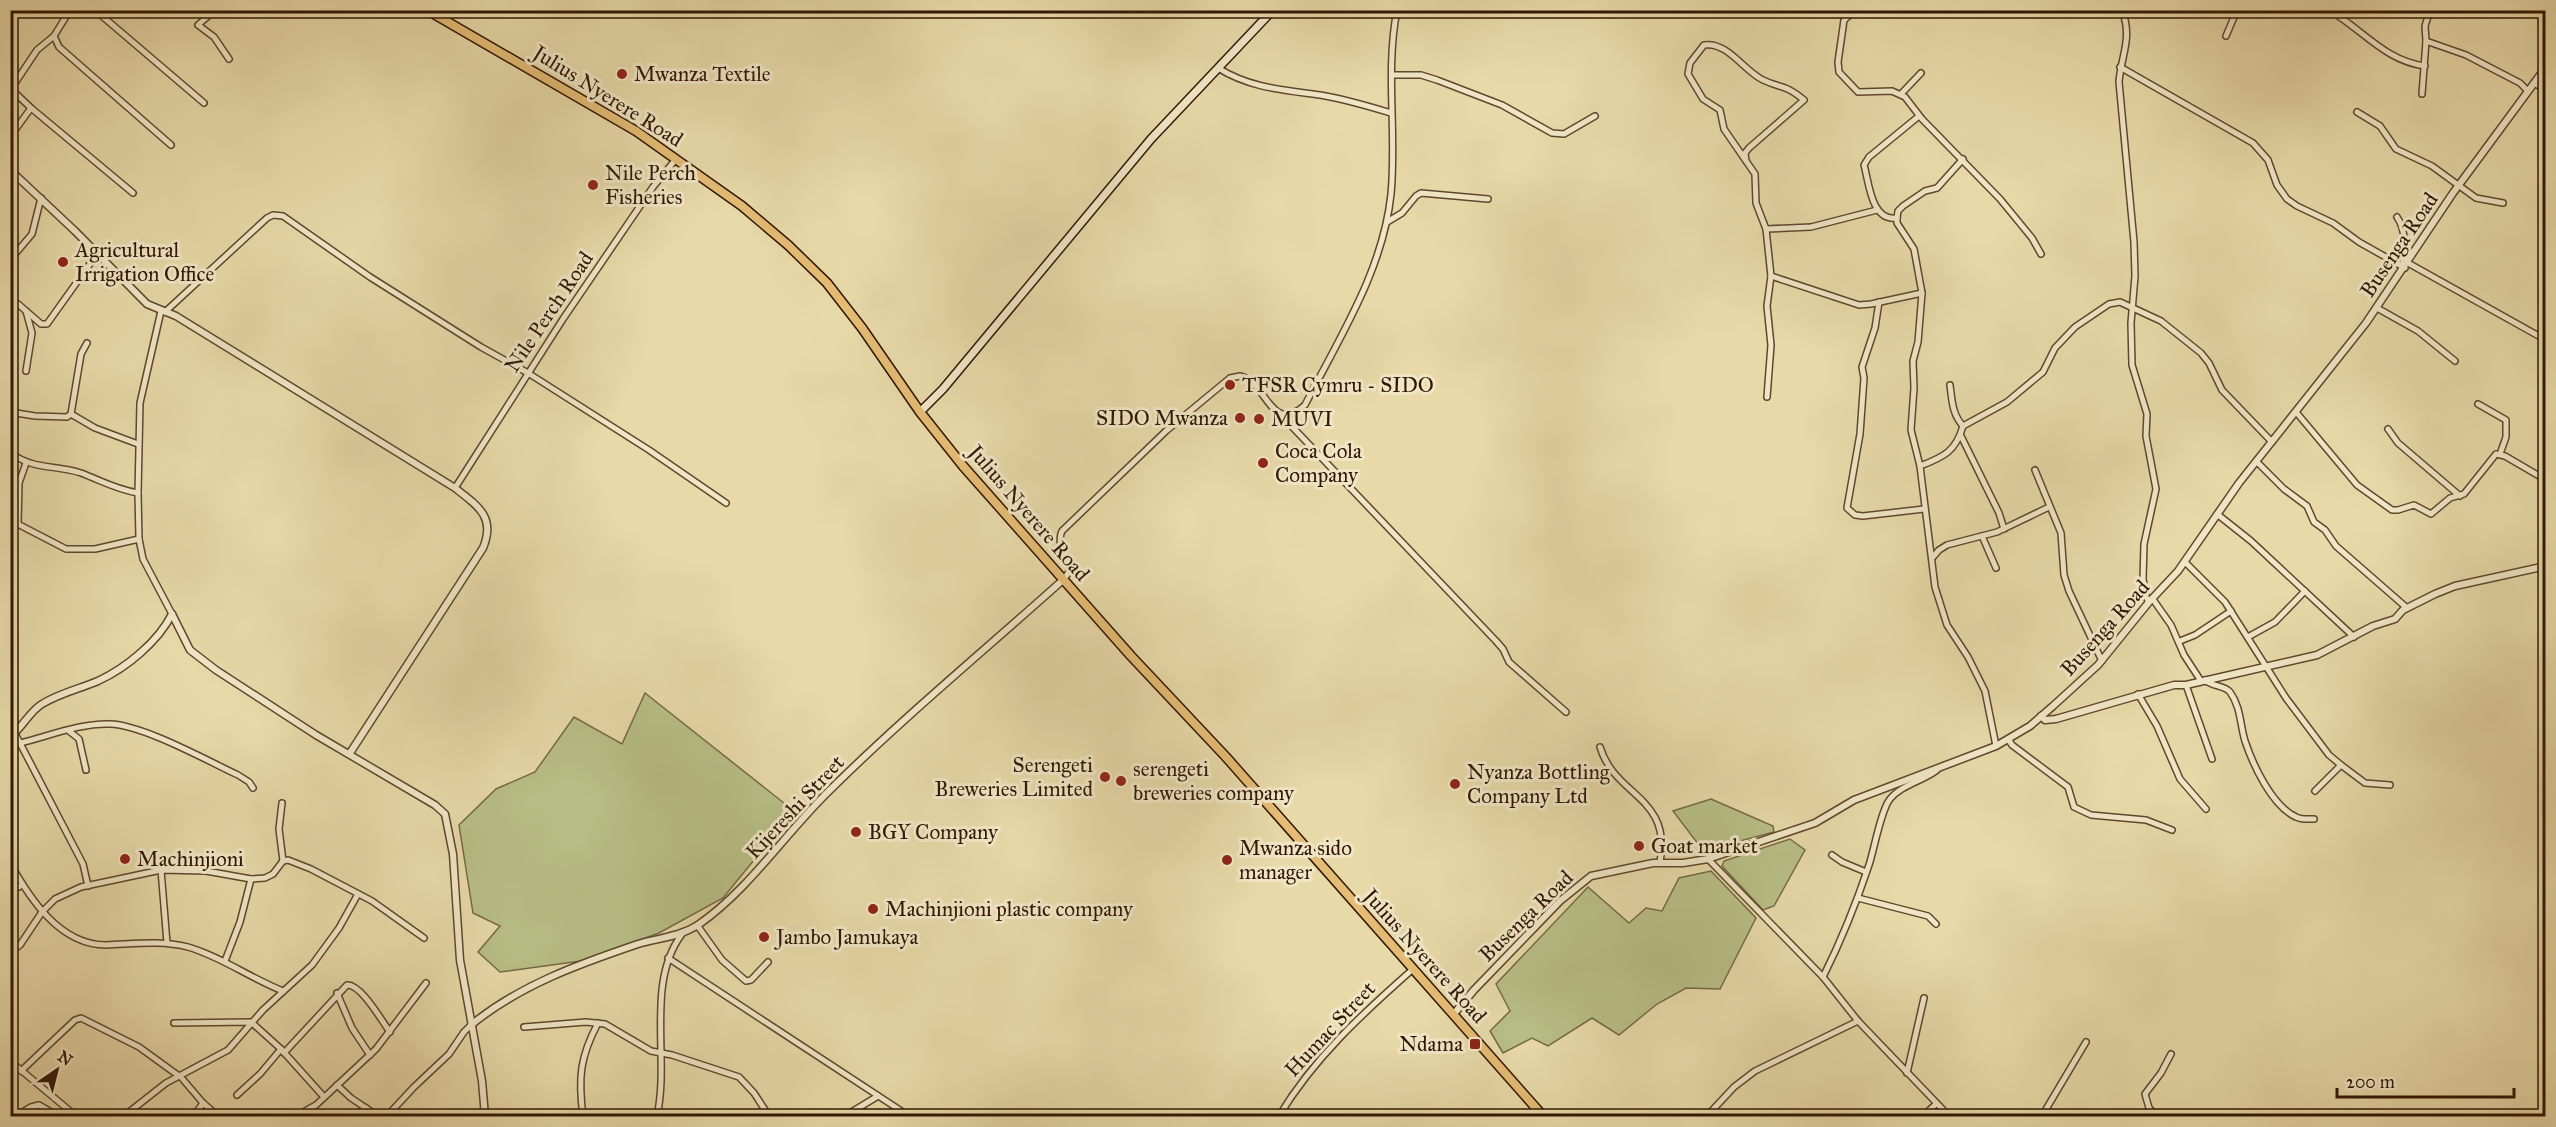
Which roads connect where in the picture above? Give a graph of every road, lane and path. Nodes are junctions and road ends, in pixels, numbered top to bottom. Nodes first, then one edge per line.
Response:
1 (70, 10) edge
2 (95, 10) edge
3 (215, 10) edge
4 (427, 10) edge
5 (1273, 10) edge
6 (1397, 10) edge
7 (1863, 10) edge
8 (2122, 10) edge
9 (2236, 10) edge
10 (2329, 10) edge
11 (2430, 10) edge
12 (54, 36) junction
13 (2226, 36) dead end
14 (2426, 41) junction
15 (229, 59) dead end
16 (2425, 66) junction
17 (2120, 67) junction
18 (2546, 67) edge
19 (1218, 68) junction
20 (1921, 73) dead end
21 (1392, 75) junction
22 (2534, 83) junction
23 (11, 89) edge
24 (2546, 90) edge
25 (2528, 91) junction
26 (1901, 94) junction
27 (2422, 94) dead end
28 (204, 103) dead end
29 (32, 108) junction
30 (2357, 112) dead end
31 (1392, 113) junction
32 (1595, 116) dead end
33 (1919, 116) junction
34 (10, 137) edge
35 (171, 145) dead end
36 (676, 159) junction
37 (1963, 159) junction
38 (1746, 161) junction
39 (10, 170) edge
40 (2460, 185) junction
41 (134, 193) dead end
42 (41, 198) junction
43 (1488, 199) dead end
44 (2503, 203) dead end
45 (1877, 210) junction
46 (2397, 217) dead end
47 (1897, 218) junction
48 (1386, 222) junction
49 (1766, 229) junction
50 (97, 254) junction
51 (2041, 254) dead end
52 (10, 260) edge
53 (2405, 266) junction
54 (1771, 276) junction
55 (1922, 293) junction
56 (1880, 302) junction
57 (2131, 307) junction
58 (2377, 308) junction
59 (10, 309) edge
60 (26, 311) junction
61 (163, 311) junction
62 (2546, 340) edge
63 (87, 343) dead end
64 (2455, 362) dead end
65 (26, 371) dead end
66 (528, 373) junction
67 (1950, 385) dead end
68 (1767, 397) dead end
69 (2478, 404) dead end
70 (10, 411) edge
71 (920, 412) junction
72 (2296, 412) junction
73 (1279, 413) junction
74 (71, 414) junction
75 (1963, 426) junction
76 (2388, 429) dead end
77 (1961, 436) junction
78 (2271, 442) junction
79 (138, 444) junction
80 (10, 453) edge
81 (2500, 454) junction
82 (2256, 461) junction
83 (26, 463) junction
84 (1920, 466) junction
85 (2035, 470) dead end
86 (2546, 480) edge
87 (455, 489) junction
88 (138, 493) junction
89 (2460, 496) junction
90 (726, 503) dead end
91 (2049, 507) junction
92 (1924, 509) junction
93 (2217, 514) junction
94 (10, 520) edge
95 (18, 523) junction
96 (2004, 529) junction
97 (1982, 536) junction
98 (139, 538) junction
99 (1932, 558) junction
100 (2185, 562) junction
101 (2546, 566) edge
102 (1996, 568) dead end
103 (1064, 579) junction
104 (2305, 591) junction
105 (2150, 600) junction
106 (2407, 608) junction
107 (2231, 611) junction
108 (172, 614) junction
109 (2248, 637) junction
110 (2354, 637) junction
111 (2180, 641) junction
112 (2102, 661) junction
113 (2265, 666) junction
114 (2203, 681) junction
115 (2186, 685) junction
116 (2138, 694) junction
117 (1566, 712) dead end
118 (2041, 716) junction
119 (10, 724) edge
120 (68, 731) junction
121 (13, 735) edge
122 (2008, 739) junction
123 (20, 743) junction
124 (1996, 746) junction
125 (1600, 747) dead end
126 (350, 753) junction
127 (2212, 759) dead end
128 (2341, 765) junction
129 (86, 770) dead end
130 (1937, 770) junction
131 (2390, 785) dead end
132 (253, 788) dead end
133 (2315, 791) dead end
134 (282, 803) dead end
135 (2206, 809) dead end
136 (2314, 819) dead end
137 (2172, 830) dead end
138 (1832, 855) dead end
139 (1708, 859) junction
140 (283, 861) junction
141 (1660, 862) junction
142 (10, 863) edge
143 (160, 870) junction
144 (1866, 872) junction
145 (251, 879) junction
146 (22, 885) junction
147 (88, 886) junction
148 (10, 892) edge
149 (358, 894) junction
150 (1858, 898) junction
151 (42, 912) junction
152 (1936, 924) dead end
153 (697, 925) junction
154 (682, 934) junction
155 (424, 938) dead end
156 (167, 943) junction
157 (10, 953) edge
158 (668, 958) junction
159 (225, 961) junction
160 (768, 962) dead end
161 (1413, 969) junction
162 (1823, 977) junction
163 (426, 983) dead end
164 (283, 991) junction
165 (337, 993) junction
166 (1924, 998) dead end
167 (1453, 1015) junction
168 (1858, 1021) junction
169 (251, 1022) junction
170 (174, 1023) dead end
171 (597, 1023) junction
172 (471, 1025) junction
173 (524, 1027) dead end
174 (390, 1032) junction
175 (2086, 1042) dead end
176 (282, 1051) junction
177 (663, 1054) junction
178 (2171, 1054) dead end
179 (370, 1055) junction
180 (10, 1061) edge
181 (21, 1071) junction
182 (1907, 1073) junction
183 (180, 1076) junction
184 (337, 1085) junction
185 (237, 1095) dead end
186 (878, 1096) junction
187 (324, 1097) junction
188 (203, 1103) junction
189 (1936, 1104) junction
190 (366, 1108) junction
191 (1536, 1108) junction
192 (16, 1116) edge
193 (58, 1116) edge
194 (76, 1116) edge
195 (124, 1116) edge
196 (194, 1116) edge
197 (218, 1116) edge
198 (296, 1116) edge
199 (354, 1116) edge
200 (378, 1116) edge
201 (387, 1116) edge
202 (485, 1116) edge
203 (583, 1116) edge
204 (657, 1116) edge
205 (769, 1116) edge
206 (845, 1116) edge
207 (909, 1116) edge
208 (1279, 1116) edge
209 (1529, 1116) edge
210 (1543, 1116) edge
211 (1707, 1116) edge
212 (1923, 1116) edge
213 (1949, 1116) edge
214 (2042, 1116) edge
215 (2156, 1116) edge

1 - 12 street
2 - 28 street
3 - 15 street
4 - 36 highway, Julius Nyerere Road
5 - 19 main road
6 - 21 street
7 - 26 street
8 - 17 street
9 - 13 street
10 - 16 street
11 - 14 street
12 - 23 street
12 - 35 street
14 - 16 street
14 - 25 street
16 - 27 street
17 - 53 street
17 - 57 street
18 - 22 street, Busenga Road
19 - 31 street
19 - 71 main road
20 - 26 street
21 - 31 street
21 - 32 street
22 - 24 street
22 - 25 street, Busenga Road
23 - 29 street
25 - 40 street, Busenga Road
26 - 33 street
29 - 34 street
29 - 41 street
30 - 40 street
31 - 48 street
33 - 37 street
33 - 45 street
36 - 66 street, Nile Perch Road
36 - 71 highway, Julius Nyerere Road
37 - 47 street
37 - 51 street
38 - 38 street
38 - 49 street
39 - 42 street
40 - 44 street
40 - 53 street, Busenga Road
42 - 50 street
42 - 52 street
43 - 48 street
45 - 47 street
45 - 49 street
46 - 53 street
47 - 55 street
48 - 73 street
49 - 54 street
50 - 60 street
50 - 61 street
53 - 58 street, Busenga Road
53 - 62 street
54 - 56 street
54 - 68 street
55 - 56 street
55 - 84 street
56 - 92 street
57 - 75 street
57 - 78 street
57 - 105 street
58 - 64 street
58 - 72 street, Busenga Road
59 - 60 street
60 - 65 street
61 - 66 street
61 - 79 street
61 - 87 street
63 - 74 street
66 - 87 street, Nile Perch Road
66 - 90 street
67 - 75 street
69 - 81 street
70 - 74 street
71 - 103 highway, Julius Nyerere Road
72 - 78 street, Busenga Road
72 - 89 street
73 - 103 street
73 - 117 street
74 - 79 street
75 - 77 street
76 - 89 street
77 - 84 street
77 - 96 street
78 - 82 street, Busenga Road
79 - 88 street
80 - 83 street
81 - 86 street
81 - 89 street
82 - 93 street, Busenga Road
82 - 106 street
83 - 88 street
83 - 95 street
84 - 92 street
85 - 91 street
87 - 126 street
88 - 98 street
91 - 96 street
91 - 112 street
92 - 99 street
93 - 100 street, Busenga Road
93 - 104 street
94 - 95 street
95 - 98 street
96 - 97 street
97 - 99 street
97 - 102 street
98 - 108 street
99 - 124 street
100 - 105 street, Busenga Road
100 - 107 street
101 - 106 street
103 - 153 street, Kijereshi Street
103 - 161 highway, Julius Nyerere Road
104 - 109 street
104 - 110 street
105 - 111 street
105 - 112 street, Busenga Road
106 - 110 street
107 - 109 street
107 - 111 street
108 - 121 street
108 - 126 street
109 - 113 street
110 - 113 street
111 - 114 street
112 - 118 street, Busenga Road
113 - 114 street
113 - 128 street
114 - 115 street
114 - 136 street
115 - 116 street
115 - 127 street
116 - 118 street
116 - 135 street
118 - 122 street, Busenga Road
119 - 121 street
120 - 123 street
120 - 129 street
120 - 132 street
121 - 123 street
122 - 124 street, Busenga Road
122 - 137 street
123 - 147 street
124 - 130 street, Busenga Road
125 - 141 street
126 - 172 street
128 - 131 street
128 - 133 street
130 - 139 street, Busenga Road
130 - 144 street
134 - 140 street
138 - 144 street
139 - 141 street, Busenga Road
139 - 162 street
140 - 145 street
140 - 149 street
141 - 167 street, Busenga Road
142 - 146 street
143 - 145 street
143 - 147 street
143 - 156 street
144 - 150 street
145 - 159 street
146 - 148 street
146 - 151 street
147 - 151 street
149 - 155 street
149 - 164 street
150 - 152 street
150 - 162 street
151 - 156 street
151 - 157 street
153 - 154 street, Kijereshi Street
153 - 160 street
154 - 158 street
154 - 172 street, Kijereshi Street
156 - 159 street
158 - 177 street
158 - 186 street
159 - 164 street
161 - 167 highway, Julius Nyerere Road
161 - 208 street, Humac Street
162 - 168 street
163 - 174 street
164 - 169 street
165 - 174 street
165 - 176 street
165 - 179 street
166 - 182 street
167 - 191 highway, Julius Nyerere Road
168 - 182 street
168 - 211 street
169 - 170 street
169 - 176 street
169 - 183 street
171 - 173 street
171 - 177 street
171 - 203 street
172 - 201 street
172 - 202 street
174 - 179 street
175 - 214 street
176 - 185 street
176 - 187 street
177 - 204 street
177 - 205 street
178 - 215 street
179 - 184 street
180 - 181 street
181 - 183 street
181 - 194 street
182 - 189 street
183 - 188 street
183 - 195 street
184 - 187 street
184 - 190 street
186 - 206 street
186 - 207 street
187 - 198 street
188 - 196 street
188 - 197 street
189 - 212 street
189 - 213 street
190 - 199 street
190 - 200 street
191 - 209 street
191 - 210 highway, Julius Nyerere Road
192 - 193 street

